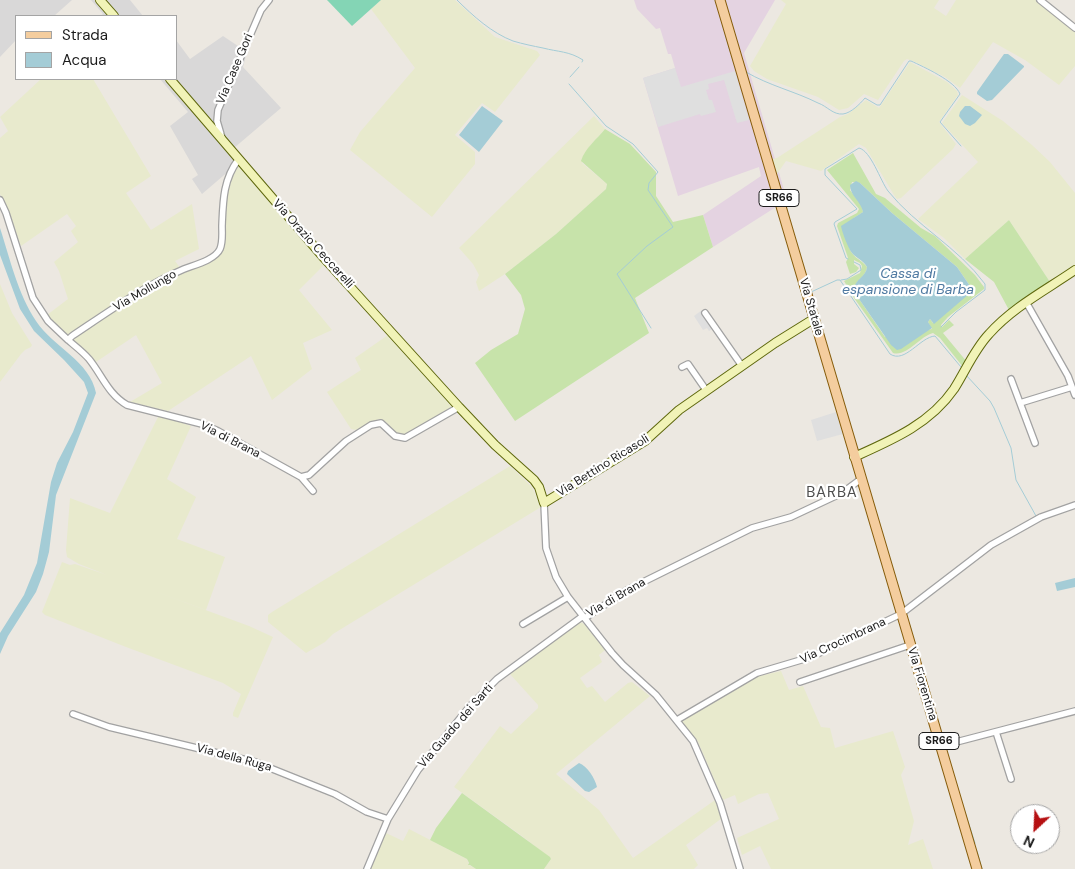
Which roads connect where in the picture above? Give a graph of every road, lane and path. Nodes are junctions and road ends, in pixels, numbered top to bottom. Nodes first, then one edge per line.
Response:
1 (100, 0) edge
2 (269, 0) edge
3 (720, 0) edge
4 (1040, 0) edge
5 (113, 15) edge
6 (1075, 28) edge
7 (171, 80) edge
8 (224, 143) junction
9 (238, 160) junction
10 (0, 200) edge
11 (1075, 270) edge
12 (1026, 302) junction
13 (705, 313) dead end
14 (815, 320) junction
15 (68, 340) junction
16 (742, 366) junction
17 (682, 367) dead end
18 (1011, 379) dead end
19 (1072, 387) junction
20 (706, 390) junction
21 (1075, 395) edge
22 (1020, 403) junction
23 (459, 407) junction
24 (1035, 443) dead end
25 (854, 457) junction
26 (300, 477) junction
27 (861, 478) junction
28 (313, 491) dead end
29 (544, 503) junction
30 (1075, 505) edge
31 (568, 597) junction
32 (901, 614) junction
33 (584, 617) junction
34 (523, 624) dead end
35 (910, 645) junction
36 (800, 682) dead end
37 (1075, 711) edge
38 (72, 714) dead end
39 (677, 720) junction
40 (996, 732) junction
41 (941, 746) junction
42 (1010, 779) dead end
43 (388, 819) junction
44 (367, 869) edge
45 (740, 869) edge
46 (977, 869) edge

1 - 5 street
2 - 8 street, Via Case Gori
3 - 14 main road, Via Statale / SR66
4 - 6 street
7 - 8 street, Via Orazio Ceccarelli
8 - 9 street, Via Orazio Ceccarelli
9 - 15 street, Via Mollungo
9 - 23 street, Via Orazio Ceccarelli
10 - 15 street
11 - 12 street
12 - 19 street
12 - 25 street
13 - 16 street
14 - 16 street, Via Bettino Ricasoli
14 - 25 main road, Via Statale / SR66
15 - 26 street, Via di Brana
16 - 20 street, Via Bettino Ricasoli
17 - 20 street
18 - 22 street
19 - 21 street
19 - 22 street
20 - 29 street, Via Bettino Ricasoli
22 - 24 street
23 - 26 street
23 - 29 street, Via di Brana
25 - 27 main road, Via Statale / SR66
26 - 28 street, Via di Brana
27 - 32 main road, Via Statale / SR66
27 - 33 street, Via di Brana
29 - 31 street, Via di Brana
30 - 32 street, Via Crocimbrana
31 - 33 street, Via di Brana
31 - 34 street
32 - 35 main road, Via Fiorentina / SR66
32 - 39 street, Via Crocimbrana
33 - 39 street
33 - 43 street, Via Guado dei Sarti
35 - 36 street
35 - 41 main road, Via Fiorentina / SR66
37 - 40 street
38 - 43 street, Via della Ruga
39 - 45 street
40 - 41 street
40 - 42 street
41 - 46 main road, Via Fiorentina / SR66
43 - 44 street, Via Guado dei Sarti

